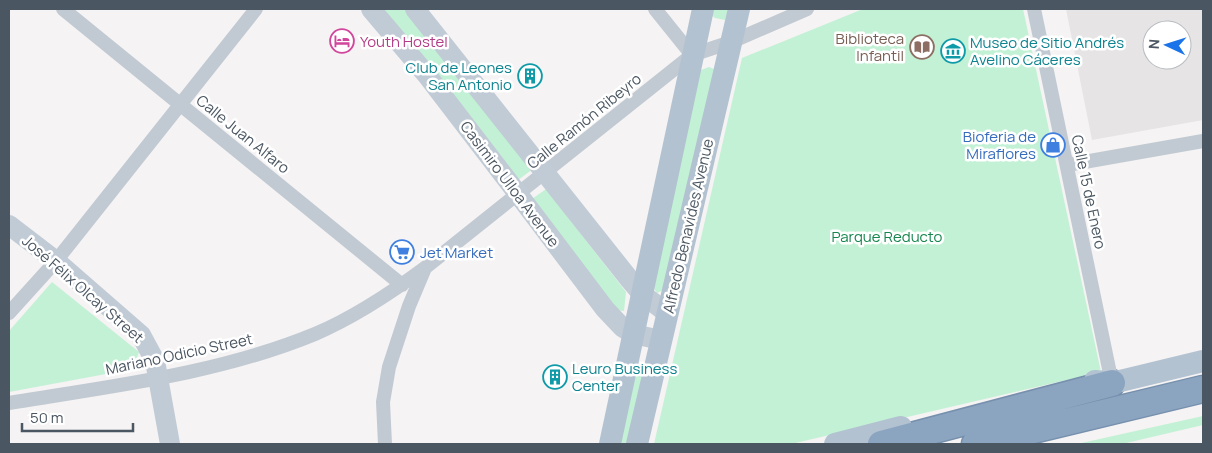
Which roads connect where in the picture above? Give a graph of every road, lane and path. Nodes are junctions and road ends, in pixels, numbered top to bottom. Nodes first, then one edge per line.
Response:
1 (63, 9) edge
2 (256, 9) edge
3 (371, 9) edge
4 (415, 9) edge
5 (655, 9) edge
6 (703, 9) edge
7 (739, 9) edge
8 (807, 9) edge
9 (1034, 9) edge
10 (731, 42) junction
11 (692, 55) junction
12 (181, 105) junction
13 (1203, 141) edge
14 (1067, 165) junction
15 (546, 172) junction
16 (518, 194) junction
17 (9, 225) edge
18 (56, 261) junction
19 (426, 267) junction
20 (402, 285) junction
21 (642, 294) junction
22 (9, 313) edge
23 (667, 313) junction
24 (633, 334) junction
25 (661, 340) junction
26 (1203, 361) edge
27 (159, 378) junction
28 (1112, 383) junction
29 (1203, 389) edge
30 (9, 403) edge
31 (170, 444) edge
32 (385, 444) edge
33 (610, 444) edge
34 (637, 444) edge
35 (835, 444) edge
36 (881, 444) edge
37 (975, 444) edge

1 - 12 street, Calle Juan Alfaro
2 - 12 street
3 - 16 main road, Casimiro Ulloa Avenue
4 - 15 main road
5 - 11 street
6 - 11 main road, Alfredo Benavides Avenue
7 - 10 main road, Alfredo Benavides Avenue
8 - 10 street, Calle Ramón Ribeyro
9 - 14 street, Calle 15 de Enero
10 - 11 street, Calle Ramón Ribeyro
10 - 23 main road, Alfredo Benavides Avenue
11 - 15 street, Calle Ramón Ribeyro
11 - 21 main road, Alfredo Benavides Avenue
12 - 18 street
12 - 20 street, Calle Juan Alfaro
13 - 14 street
14 - 28 street, Calle 15 de Enero
15 - 16 street, Calle Ramón Ribeyro
15 - 21 main road
16 - 19 street, Calle Ramón Ribeyro
16 - 24 main road, Casimiro Ulloa Avenue
17 - 18 main road, José Félix Olcay Street
18 - 22 street
18 - 27 main road, José Félix Olcay Street
19 - 20 street, Mariano Odicio Street
19 - 32 street, Calle Ramón Ribeyro
20 - 27 street, Mariano Odicio Street
21 - 23 main road
21 - 24 main road, Alfredo Benavides Avenue
23 - 25 main road, Alfredo Benavides Avenue
24 - 25 main road, Casimiro Ulloa Avenue
24 - 33 main road, Alfredo Benavides Avenue
25 - 34 main road, Alfredo Benavides Avenue
26 - 28 main road
27 - 30 street, Mariano Odicio Street
27 - 31 main road, José Félix Olcay Street
28 - 35 main road
28 - 36 highway
29 - 37 highway

